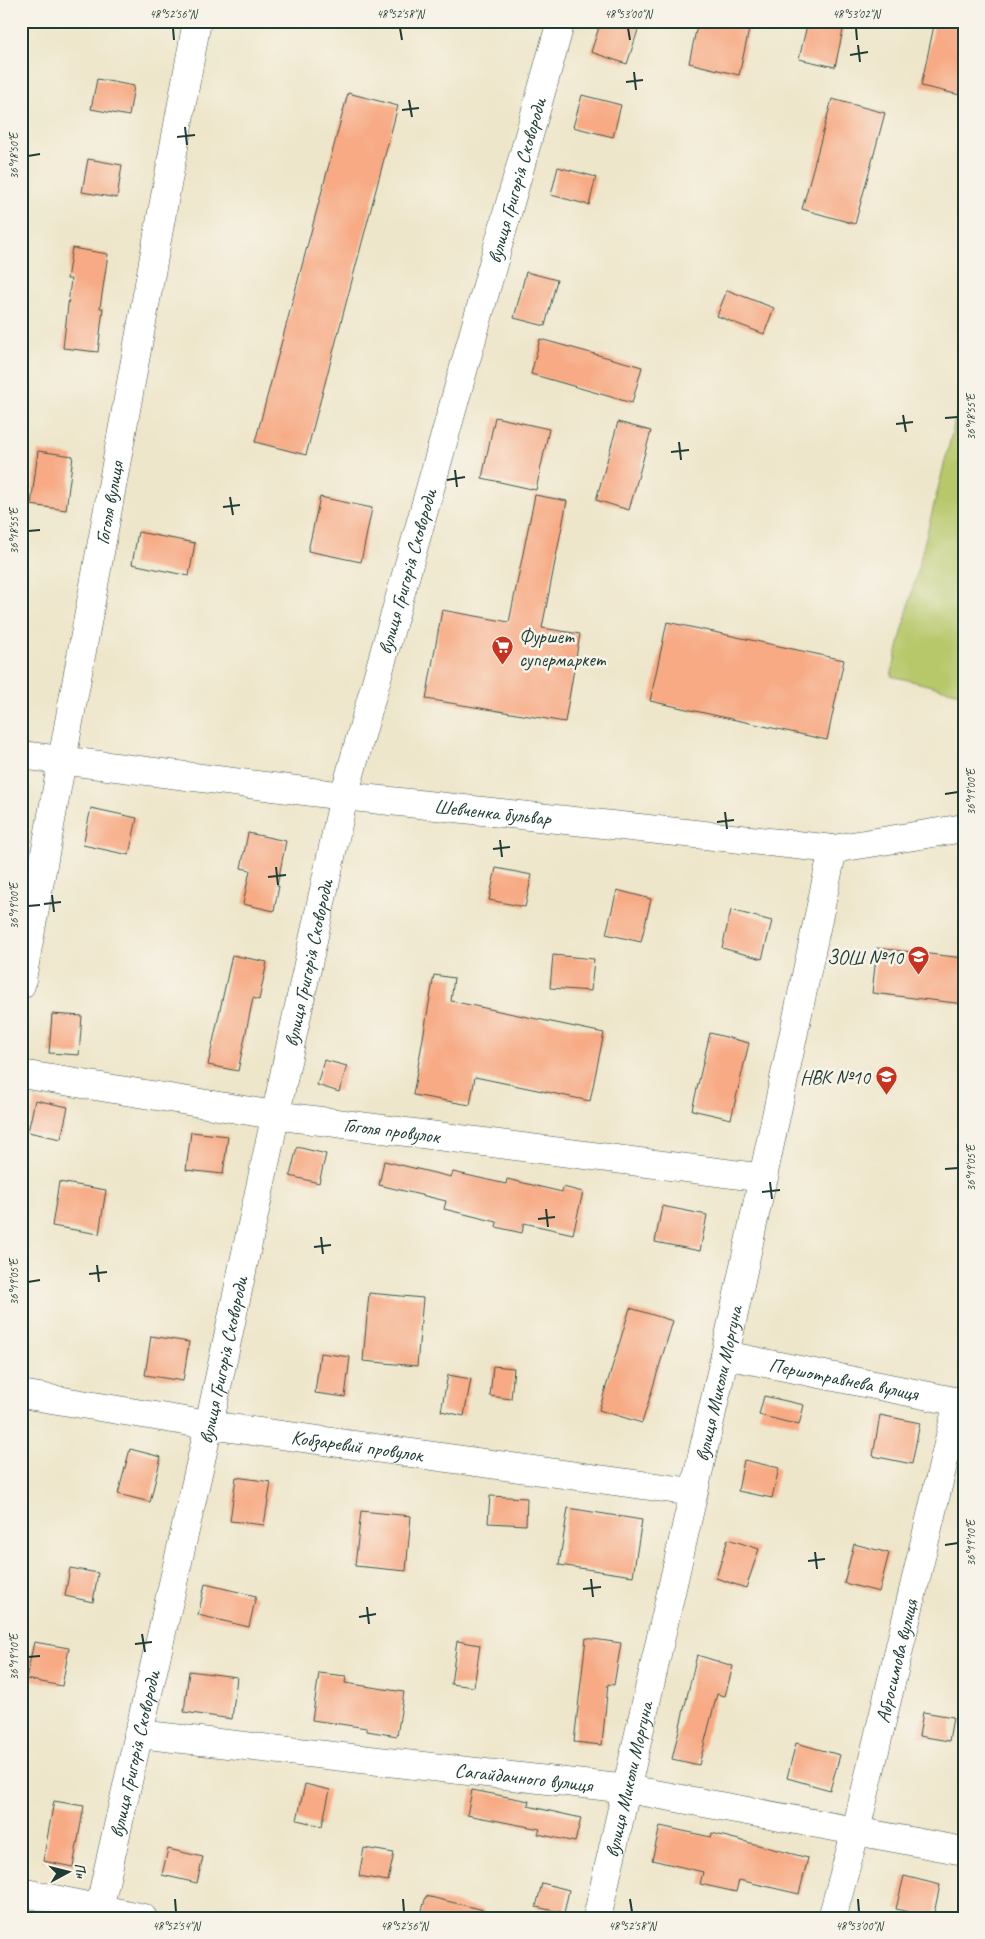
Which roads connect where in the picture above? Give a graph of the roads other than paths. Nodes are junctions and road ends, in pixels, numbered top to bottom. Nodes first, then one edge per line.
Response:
1 (197, 21) edge
2 (562, 21) edge
3 (21, 754) edge
4 (64, 761) junction
5 (344, 796) junction
6 (964, 828) edge
7 (834, 850) junction
8 (21, 985) edge
9 (21, 1074) edge
10 (274, 1115) junction
11 (764, 1178) junction
12 (725, 1355) junction
13 (21, 1394) edge
14 (961, 1403) edge
15 (209, 1425) junction
16 (693, 1492) junction
17 (138, 1734) junction
18 (628, 1788) junction
19 (856, 1830) junction
20 (964, 1851) edge
21 (21, 1892) edge
22 (98, 1913) edge
23 (143, 1918) edge
24 (597, 1918) edge
25 (832, 1918) edge

1 - 4 street, Гоголя вулиця
2 - 5 street, вулиця Григорія Сковороди
3 - 4 street, Шевченка бульвар
4 - 5 street, Шевченка бульвар
4 - 8 street, Гоголя вулиця
5 - 7 street, Шевченка бульвар
5 - 10 street, вулиця Григорія Сковороди
6 - 7 street, Шевченка бульвар
7 - 11 street, вулиця Миколи Моргуна
9 - 10 street, Гоголя провулок
10 - 11 street, Гоголя провулок
10 - 15 street, вулиця Григорія Сковороди
11 - 12 street, вулиця Миколи Моргуна
12 - 14 street, Першотравнева вулиця
12 - 16 street, вулиця Миколи Моргуна
13 - 15 street, Кобзаревий провулок
14 - 19 street, Абросимова вулиця
15 - 16 street, Кобзаревий провулок
15 - 17 street, вулиця Григорія Сковороди
16 - 18 street, вулиця Миколи Моргуна
17 - 18 street, Сагайдачного вулиця
17 - 22 street, вулиця Григорія Сковороди
18 - 19 street, Сагайдачного вулиця
18 - 24 street, вулиця Миколи Моргуна
19 - 20 street, Сагайдачного вулиця
19 - 25 street, Абросимова вулиця
21 - 22 street
22 - 23 street

